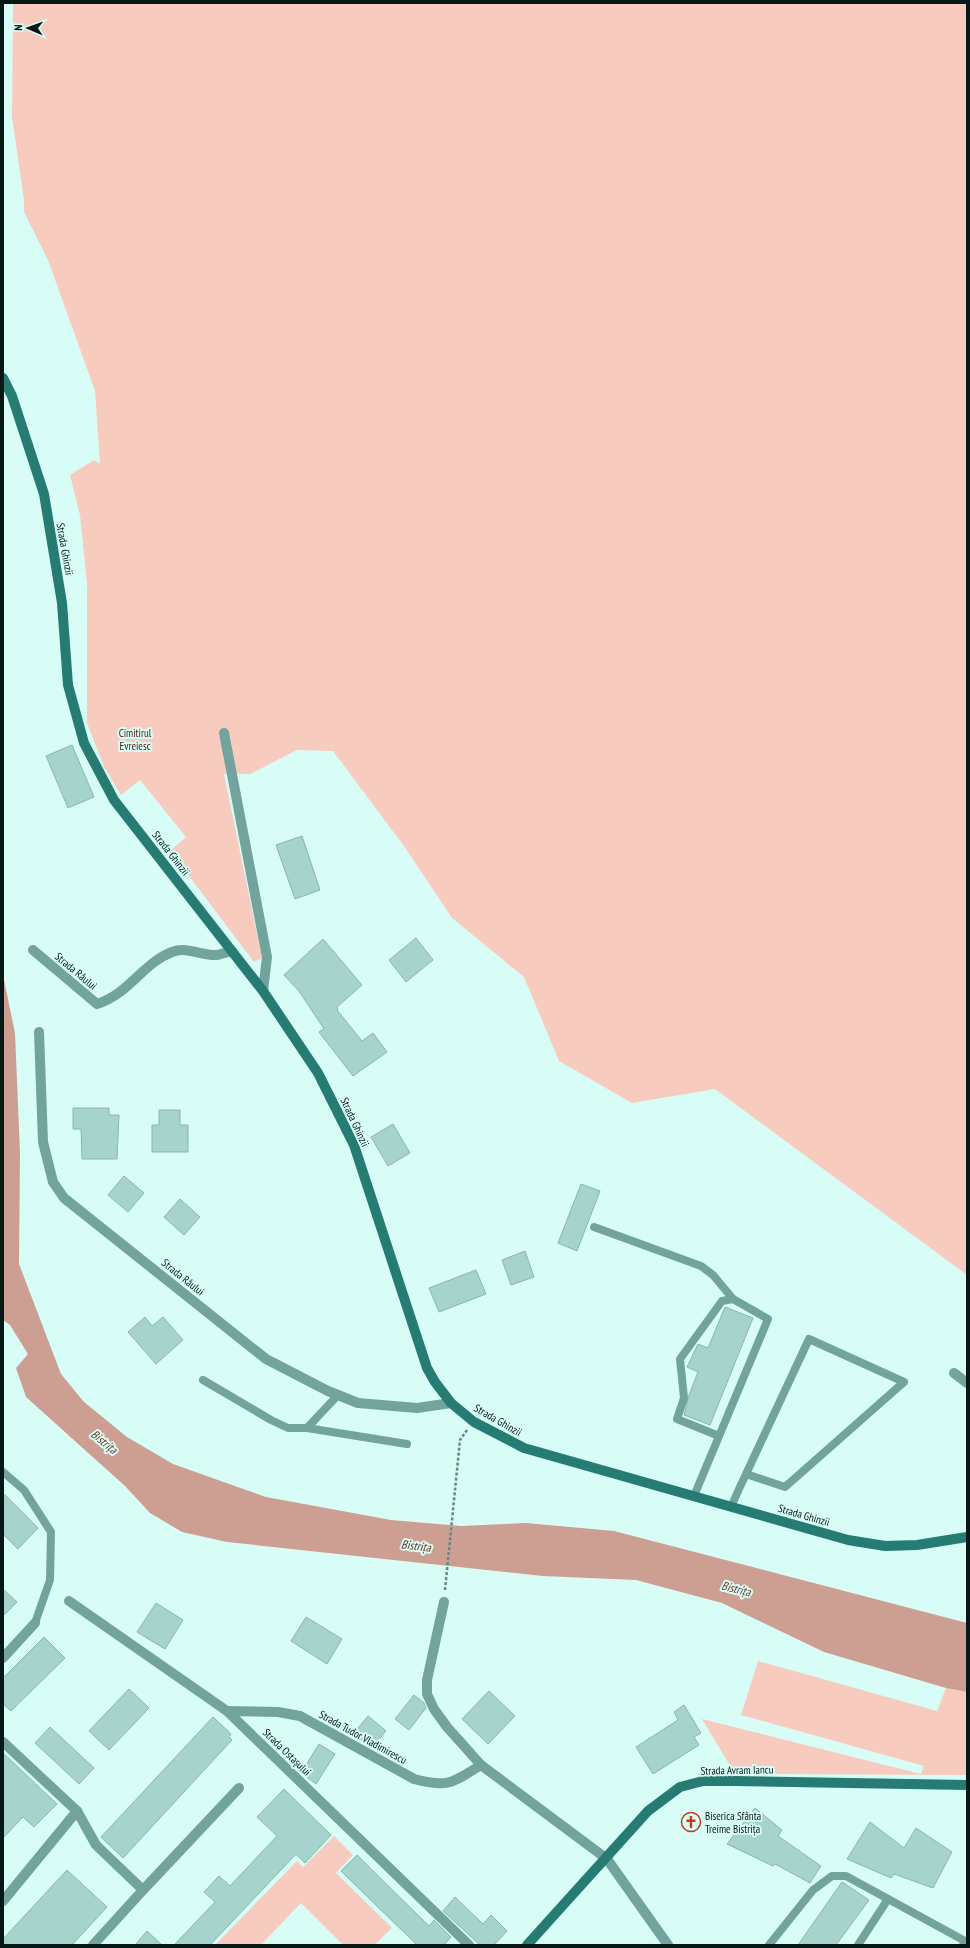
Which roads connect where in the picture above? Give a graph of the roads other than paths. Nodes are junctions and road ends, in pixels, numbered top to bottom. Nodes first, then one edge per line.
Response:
1 (3, 378) edge
2 (224, 733) dead end
3 (33, 950) dead end
4 (232, 951) junction
5 (263, 991) junction
6 (39, 1032) dead end
7 (594, 1227) dead end
8 (733, 1299) junction
9 (954, 1373) dead end
10 (202, 1380) dead end
11 (967, 1383) edge
12 (338, 1395) junction
13 (451, 1403) junction
14 (306, 1428) junction
15 (719, 1436) junction
16 (407, 1444) dead end
17 (3, 1472) edge
18 (746, 1474) junction
19 (694, 1496) junction
20 (731, 1507) junction
21 (967, 1537) edge
22 (69, 1601) dead end
23 (444, 1602) road end
24 (35, 1623) joint
25 (3, 1658) edge
26 (227, 1711) junction
27 (3, 1742) edge
28 (482, 1765) junction
29 (967, 1785) edge
30 (239, 1788) dead end
31 (76, 1811) junction
32 (607, 1858) junction
33 (143, 1890) junction
34 (888, 1899) junction
35 (3, 1901) edge
36 (93, 1945) edge
37 (469, 1945) edge
38 (527, 1945) edge
39 (668, 1945) edge
40 (769, 1945) edge
41 (858, 1945) edge
42 (963, 1945) edge

1 - 4 street, Strada Ghinzii
2 - 5 street
3 - 4 street, Strada Râului
4 - 5 street, Strada Ghinzii
5 - 13 street, Strada Ghinzii
6 - 12 street, Strada Râului
7 - 8 lane
8 - 15 lane
8 - 15 lane
9 - 11 street
10 - 14 lane
12 - 13 street, Strada Râului
12 - 14 lane
13 - 19 street, Strada Ghinzii
14 - 16 lane
15 - 19 lane
17 - 24 lane
18 - 18 lane
18 - 20 lane
19 - 20 street, Strada Ghinzii
20 - 21 street, Strada Ghinzii
22 - 26 street, Strada Ostașului
23 - 28 street
24 - 25 street
26 - 28 street, Strada Tudor Vladimirescu
26 - 37 street, Strada Ostașului
27 - 31 street
28 - 32 street
29 - 32 street, Strada Avram Iancu
30 - 33 street
31 - 33 street
31 - 35 street
32 - 38 street, Strada Avram Iancu
32 - 39 street
33 - 36 street
34 - 40 lane
34 - 41 lane
34 - 42 lane

